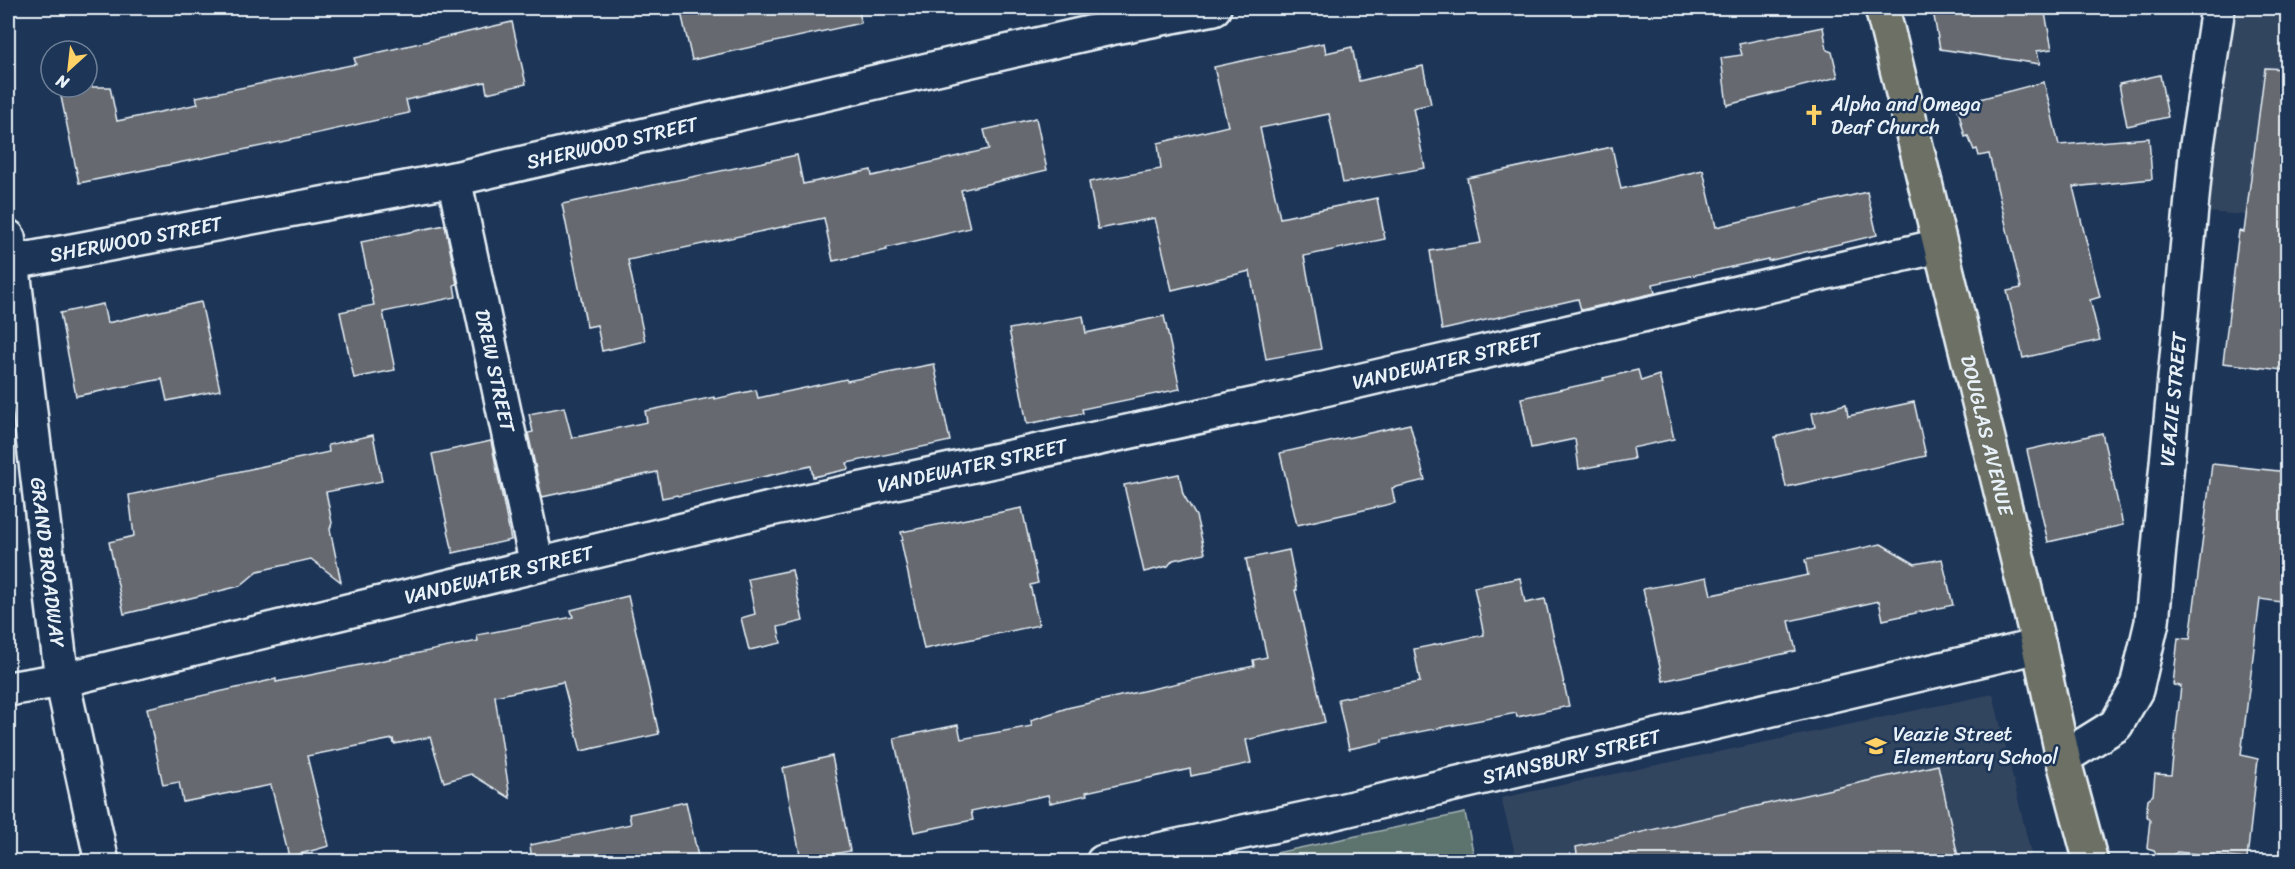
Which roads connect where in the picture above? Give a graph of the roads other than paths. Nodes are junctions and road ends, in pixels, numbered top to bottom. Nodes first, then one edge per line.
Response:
1 (1214, 8) edge
2 (1882, 8) edge
3 (2218, 8) edge
4 (453, 179) junction
5 (1940, 246) junction
6 (9, 254) edge
7 (537, 565) junction
8 (2039, 646) junction
9 (62, 680) junction
10 (8, 689) edge
11 (2063, 758) junction
12 (102, 861) edge
13 (1103, 861) edge
14 (2091, 861) edge

1 - 4 street, SHERWOOD STREET
2 - 5 main road, DOUGLAS AVENUE
3 - 11 street, VEAZIE STREET
4 - 6 street, SHERWOOD STREET
4 - 7 street, DREW STREET
5 - 7 street, VANDEWATER STREET
5 - 8 main road, DOUGLAS AVENUE
6 - 9 street, GRAND BROADWAY
7 - 9 street, VANDEWATER STREET
8 - 11 main road, DOUGLAS AVENUE
8 - 13 street, STANSBURY STREET
9 - 10 street, VANDEWATER STREET
9 - 12 street, GRAND BROADWAY
11 - 14 main road, DOUGLAS AVENUE

